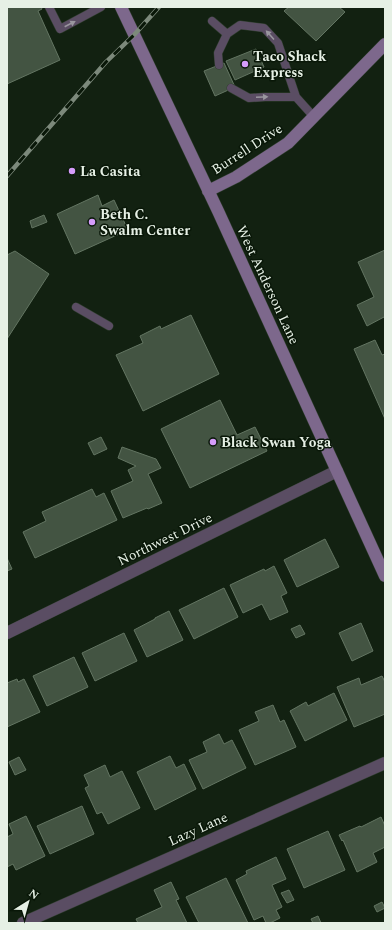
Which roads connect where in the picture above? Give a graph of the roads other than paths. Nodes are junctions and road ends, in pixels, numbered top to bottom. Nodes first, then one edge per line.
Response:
1 (49, 7) edge
2 (101, 7) edge
3 (121, 7) edge
4 (212, 21) dead end
5 (227, 34) junction
6 (385, 44) edge
7 (219, 65) dead end
8 (231, 88) dead end
9 (296, 97) junction
10 (314, 117) junction
11 (208, 191) junction
12 (76, 307) dead end
13 (109, 326) dead end
14 (337, 471) junction
15 (385, 576) edge
16 (7, 633) edge
17 (385, 763) edge
18 (23, 923) edge

1 -> 2 lane
3 - 11 main road, West Anderson Lane
4 - 5 lane
5 - 7 lane
9 -> 5 lane
6 - 10 main road, Burrell Drive
8 -> 9 lane
9 - 10 lane
10 - 11 main road, Burrell Drive
11 - 14 main road, West Anderson Lane
12 - 13 lane
14 - 15 main road, West Anderson Lane
14 - 16 street, Northwest Drive
17 - 18 street, Lazy Lane

